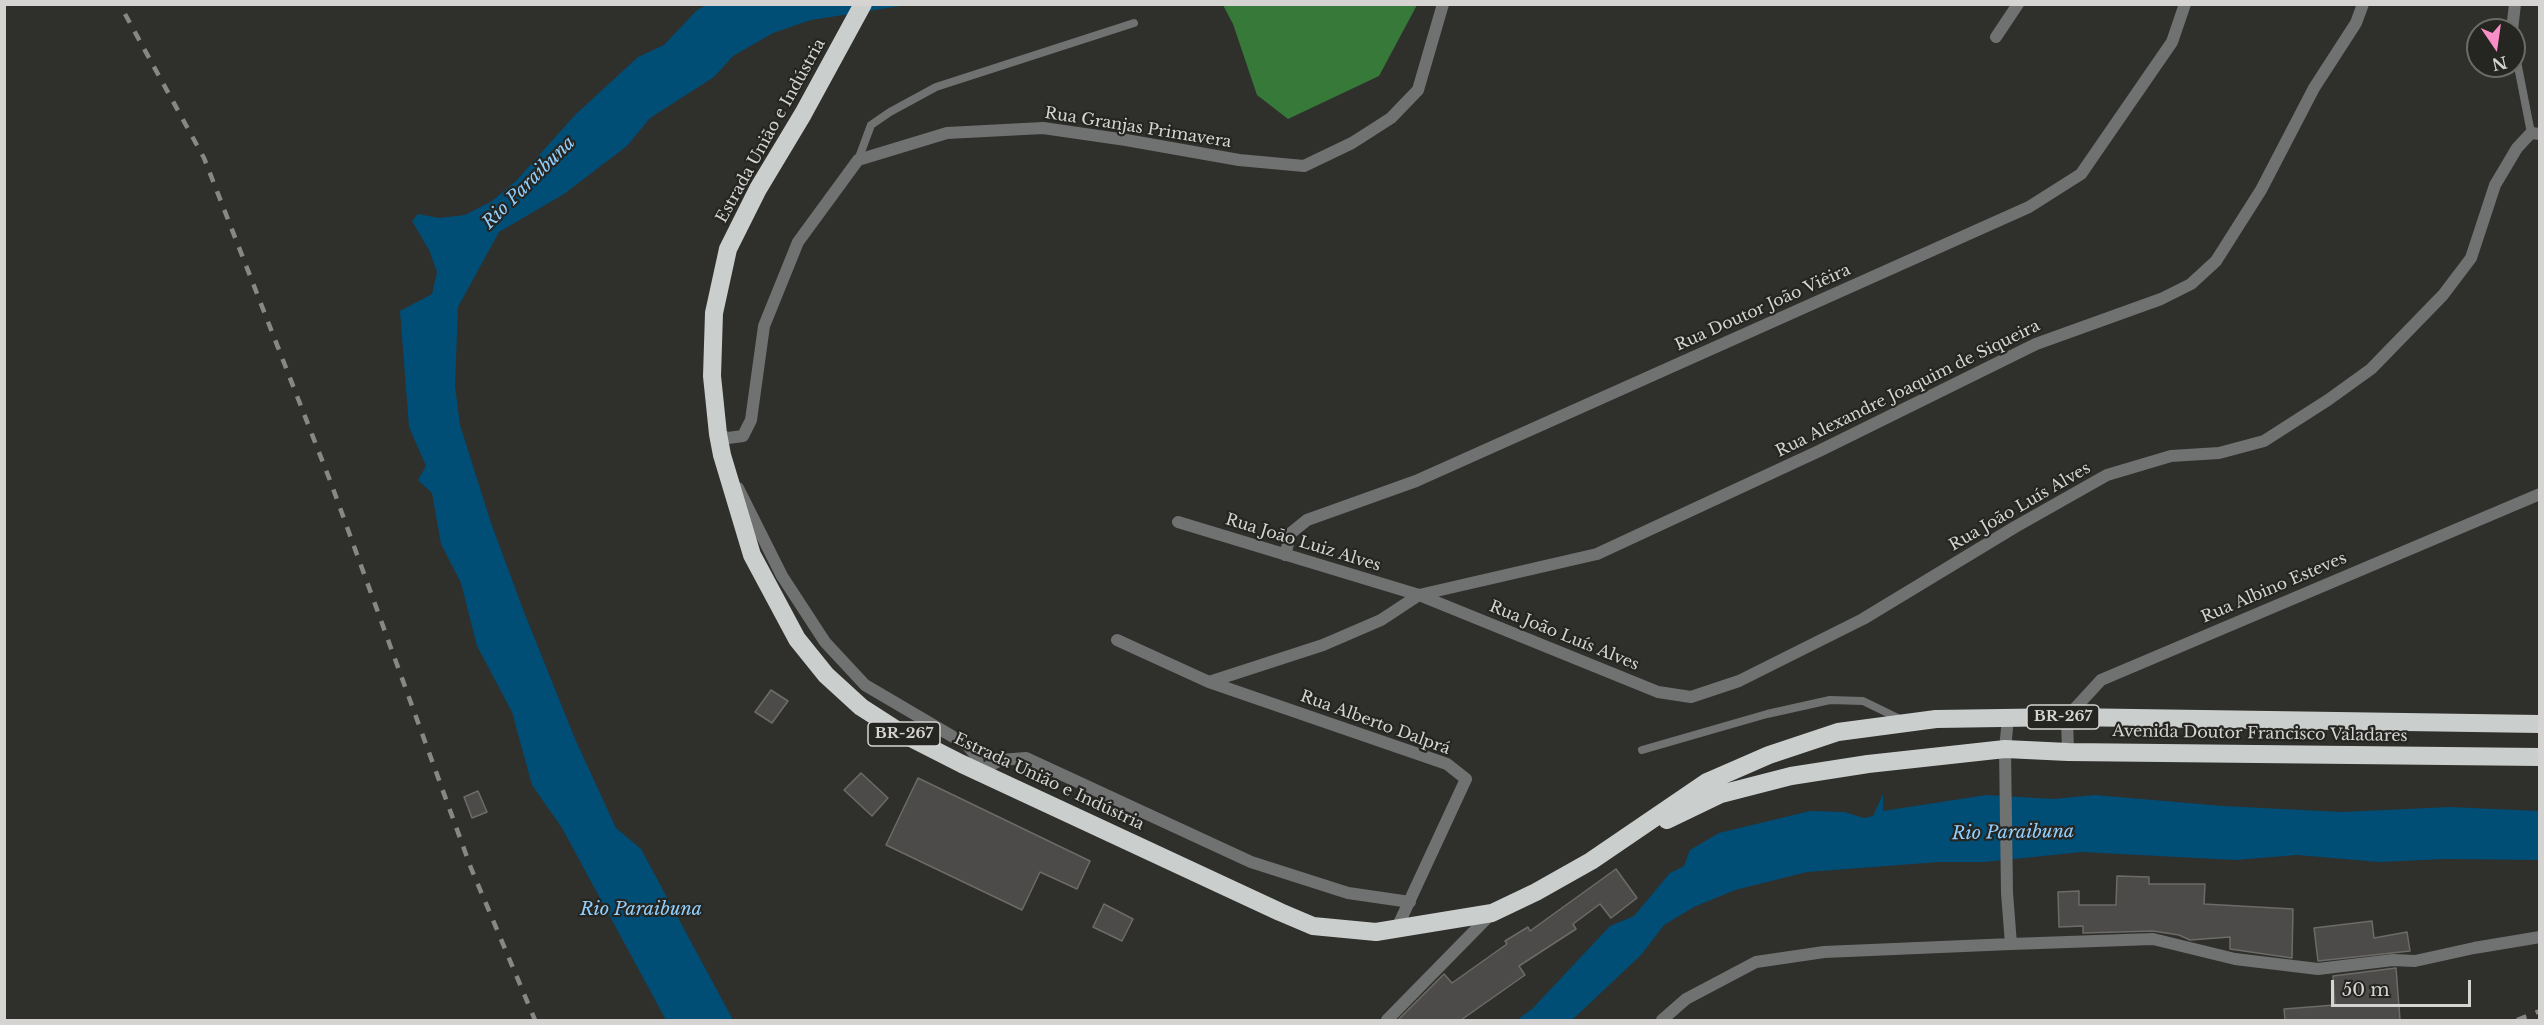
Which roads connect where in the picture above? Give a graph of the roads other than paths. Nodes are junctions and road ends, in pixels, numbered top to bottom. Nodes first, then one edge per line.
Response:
1 (863, 4) edge
2 (1443, 4) edge
3 (2018, 4) edge
4 (2185, 4) edge
5 (2362, 4) edge
6 (1134, 23) dead end
7 (1996, 37) dead end
8 (2522, 78) edge
9 (2535, 134) edge
10 (858, 160) junction
11 (718, 434) junction
12 (722, 455) junction
13 (2540, 494) edge
14 (1178, 522) dead end
15 (1285, 555) junction
16 (1419, 595) junction
17 (1117, 640) dead end
18 (1209, 682) junction
19 (901, 706) junction
20 (2067, 717) junction
21 (2008, 718) junction
22 (1907, 723) junction
23 (2540, 724) edge
24 (889, 725) junction
25 (2006, 749) junction
26 (1642, 750) dead end
27 (2068, 752) junction
28 (2540, 757) edge
29 (979, 772) junction
30 (1616, 843) junction
31 (1410, 902) junction
32 (1492, 913) junction
33 (1396, 930) junction
34 (2540, 937) edge
35 (2011, 944) junction
36 (1387, 1020) edge
37 (1662, 1020) edge

1 - 11 highway, Estrada União e Indústria / BR-267
2 - 10 street, Rua Granjas Primavera
3 - 7 street
4 - 15 street, Rua Doutor João Viêira
5 - 16 street, Rua Alexandre Joaquim de Siqueira
6 - 10 lane
8 - 9 lane
9 - 16 street, Rua João Luís Alves
10 - 11 street
11 - 12 highway, Estrada União e Indústria / BR-267
12 - 19 street
12 - 24 highway, Estrada União e Indústria / BR-267
13 - 20 street, Rua Albino Esteves
14 - 15 street, Rua Joāo Luiz Alves
15 - 16 street, Rua Joāo Luiz Alves
16 - 18 street
17 - 18 street, Rua Alberto Dalprá
18 - 31 street, Rua Alberto Dalprá
19 - 24 street
19 - 29 street
20 - 21 highway, Avenida Doutor Francisco Valadares / BR-267
20 - 23 highway, Avenida Doutor Francisco Valadares / BR-267
20 - 27 street
21 - 22 highway, Avenida Doutor Francisco Valadares / BR-267
21 - 25 street
22 - 26 lane
22 - 30 highway, Avenida Doutor Francisco Valadares / BR-267
24 - 29 highway, Estrada União e Indústria / BR-267
25 - 27 highway, Avenida Doutor Francisco Valadares / BR-267
25 - 30 highway, Avenida Doutor Francisco Valadares / BR-267
25 - 35 street
27 - 28 highway, Avenida Doutor Francisco Valadares / BR-267
29 - 31 street
29 - 33 highway, Estrada União e Indústria / BR-267
30 - 32 highway, Estrada União e Indústria / BR-267
31 - 33 street, Rua Alberto Dalprá
32 - 33 highway, Estrada União e Indústria / BR-267
32 - 36 street
34 - 35 street
35 - 37 street

